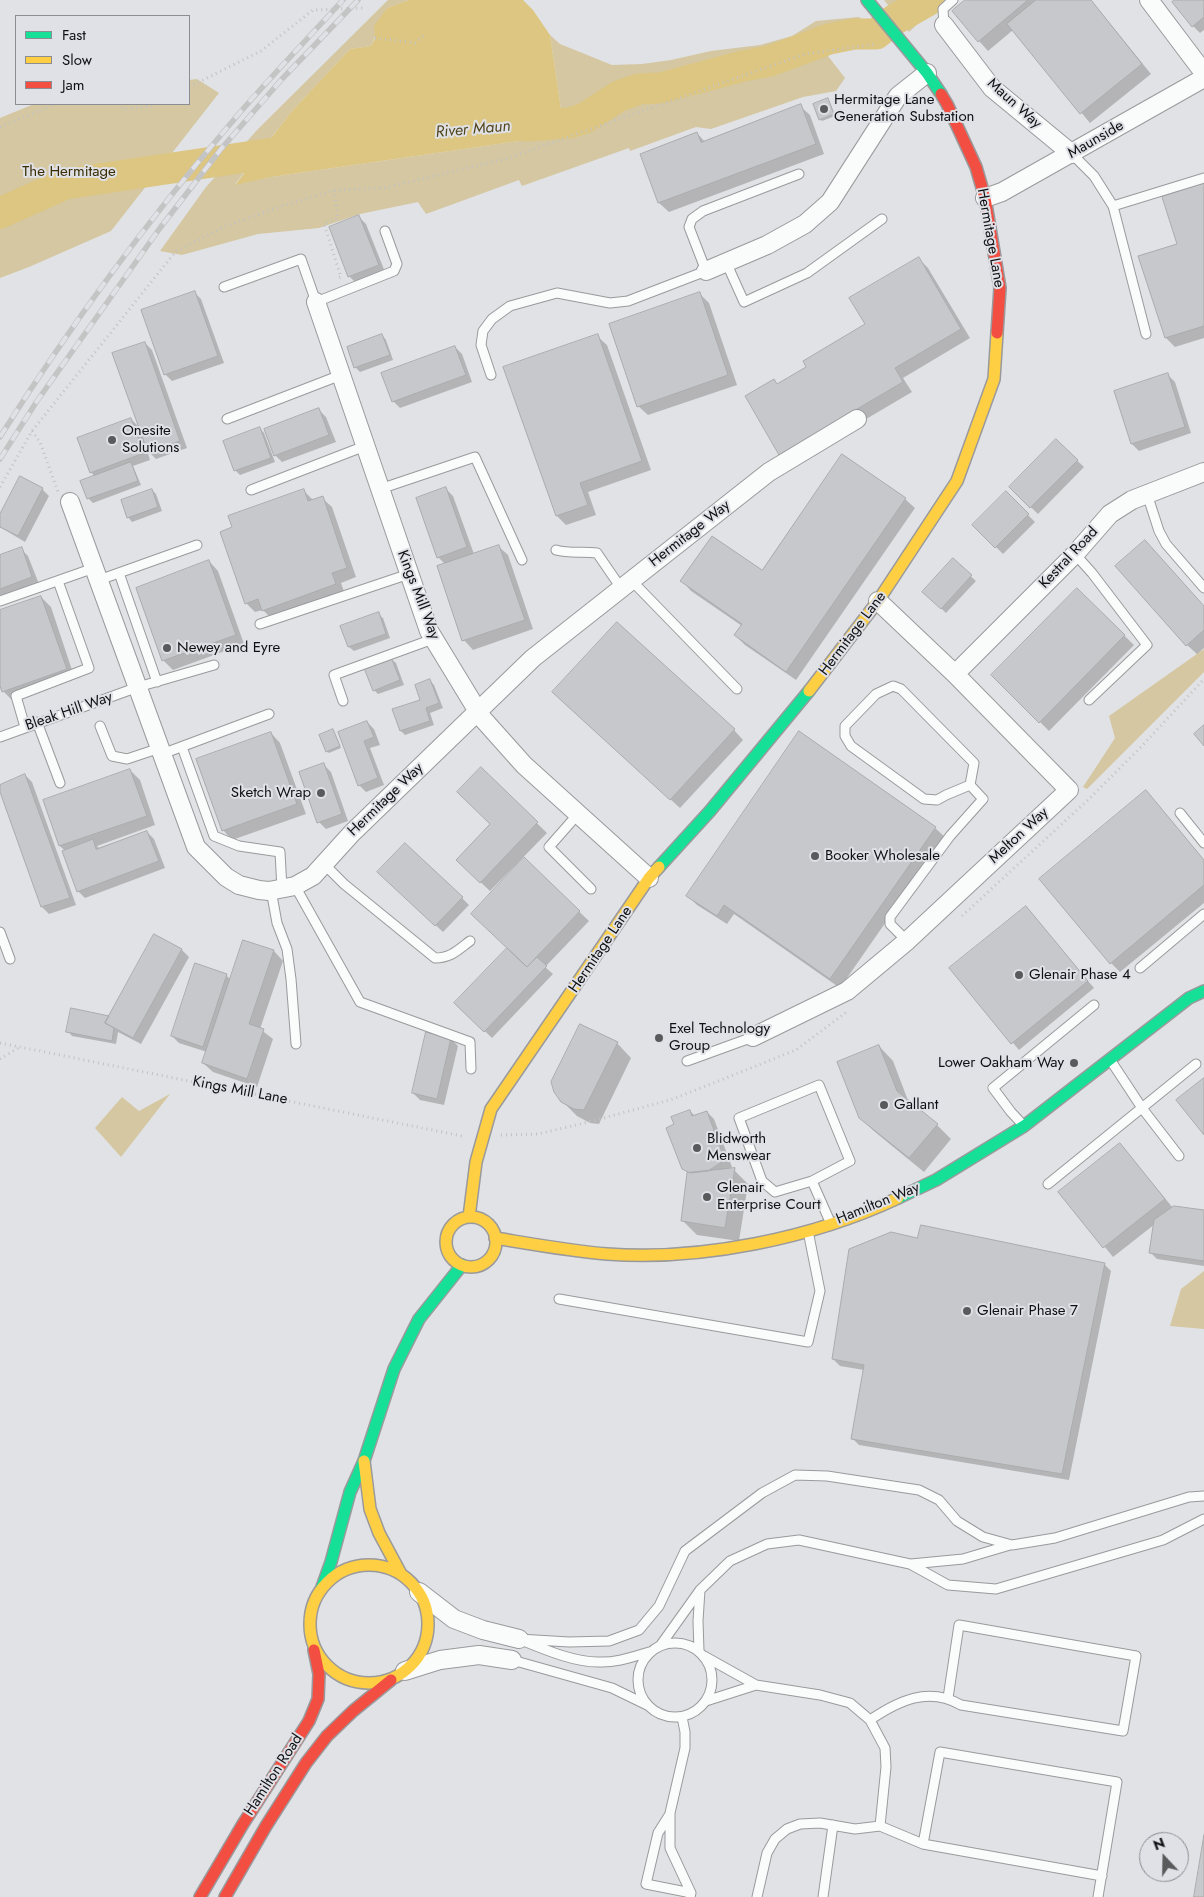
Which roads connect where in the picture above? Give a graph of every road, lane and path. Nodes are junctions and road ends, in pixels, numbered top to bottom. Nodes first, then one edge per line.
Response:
1 (866, 0) edge
2 (953, 0) edge
3 (1157, 3) edge
4 (363, 8) dead end
5 (944, 25) joint
6 (893, 32) junction
7 (425, 34) dead end
8 (375, 38) dead end
9 (927, 73) junction
10 (1204, 73) edge
11 (1204, 78) edge
12 (190, 86) edge
13 (54, 105) edge
14 (119, 105) edge
15 (154, 105) edge
16 (0, 127) edge
17 (1072, 154) junction
18 (799, 174) dead end
19 (1204, 178) edge
20 (334, 190) junction
21 (985, 198) junction
22 (1112, 206) junction
23 (882, 219) dead end
24 (385, 232) dead end
25 (726, 262) junction
26 (706, 271) junction
27 (224, 287) dead end
28 (314, 295) junction
29 (1146, 334) dead end
30 (341, 375) junction
31 (491, 375) dead end
32 (227, 418) dead end
33 (857, 419) dead end
34 (32, 431) junction
35 (365, 446) junction
36 (1204, 472) edge
37 (0, 487) edge
38 (380, 489) junction
39 (251, 490) dead end
40 (1146, 494) junction
41 (70, 502) joint
42 (197, 545) dead end
43 (556, 550) dead end
44 (1075, 554) junction
45 (522, 560) dead end
46 (119, 573) junction
47 (96, 574) junction
48 (409, 574) junction
49 (58, 581) junction
50 (626, 584) junction
51 (1204, 588) edge
52 (0, 601) edge
53 (878, 601) junction
54 (260, 624) dead end
55 (433, 639) junction
56 (214, 665) dead end
57 (955, 674) junction
58 (157, 682) junction
59 (138, 687) junction
60 (737, 689) dead end
61 (1089, 700) dead end
62 (343, 701) dead end
63 (478, 712) junction
64 (269, 714) dead end
65 (37, 722) junction
66 (100, 726) dead end
67 (25, 727) junction
68 (0, 737) edge
69 (182, 746) junction
70 (161, 751) junction
71 (60, 783) dead end
72 (970, 785) junction
73 (1180, 813) dead end
74 (578, 814) junction
75 (198, 822) junction
76 (1204, 843) edge
77 (324, 864) junction
78 (649, 878) junction
79 (283, 888) junction
80 (591, 889) dead end
81 (1204, 914) edge
82 (0, 932) edge
83 (470, 941) dead end
84 (907, 941) junction
85 (10, 959) dead end
86 (1140, 968) dead end
87 (1204, 991) edge
88 (1094, 1005) dead end
89 (753, 1037) joint
90 (0, 1043) edge
91 (296, 1044) dead end
92 (20, 1047) junction
93 (0, 1059) edge
94 (1109, 1059) junction
95 (687, 1061) dead end
96 (1196, 1064) dead end
97 (471, 1069) dead end
98 (1142, 1108) junction
99 (1024, 1126) junction
100 (480, 1136) junction
101 (1179, 1156) dead end
102 (812, 1181) junction
103 (1048, 1184) dead end
104 (469, 1217) junction
105 (831, 1224) junction
106 (808, 1230) junction
107 (495, 1238) junction
108 (462, 1266) junction
109 (559, 1299) dead end
110 (364, 1462) junction
111 (1204, 1496) edge
112 (1204, 1519) edge
113 (1012, 1545) junction
114 (910, 1564) junction
115 (401, 1574) junction
116 (322, 1588) junction
117 (700, 1590) junction
118 (419, 1592) junction
119 (519, 1640) junction
120 (313, 1645) junction
121 (660, 1646) junction
122 (651, 1651) junction
123 (702, 1653) junction
124 (512, 1660) joint
125 (399, 1674) junction
126 (756, 1685) junction
127 (948, 1698) junction
128 (706, 1701) junction
129 (647, 1705) junction
130 (682, 1717) junction
131 (870, 1720) junction
132 (670, 1813) junction
133 (833, 1825) junction
134 (880, 1826) junction
135 (923, 1844) junction
136 (1102, 1876) junction
137 (691, 1895) edge
138 (200, 1897) edge
139 (225, 1897) edge
140 (757, 1897) edge
141 (822, 1897) edge
142 (1098, 1897) edge

1 - 6 street, Hermitage Lane
2 - 5 lane
3 - 10 street
4 - 12 path
5 - 17 street, Maun Way
6 - 9 street, Hermitage Lane
6 - 20 path
7 - 8 path
9 - 21 street, Hermitage Lane
9 - 25 street
11 - 17 street, Maunside
13 - 16 path
14 - 15 path
17 - 21 street, Maunside
17 - 22 lane
18 - 26 lane
19 - 22 lane
20 - 28 path
20 - 34 path
21 - 53 street, Hermitage Lane
22 - 29 lane
23 - 25 lane
24 - 28 lane
25 - 26 street
26 - 31 lane
27 - 28 lane
28 - 30 street, Kings Mill Way
30 - 32 lane
30 - 35 street, Kings Mill Way
33 - 50 street, Hermitage Way
34 - 37 path
34 - 41 path
35 - 38 street, Kings Mill Way
35 - 39 lane
36 - 40 street, Kestral Road
38 - 45 lane
38 - 48 street, Kings Mill Way
40 - 44 street, Kestral Road
40 - 51 lane
41 - 47 street
42 - 46 lane
43 - 50 lane
44 - 57 street, Kestral Road
44 - 61 lane
46 - 47 lane
46 - 58 lane
47 - 49 lane
47 - 59 street
48 - 54 lane
48 - 55 street, Kings Mill Way
49 - 52 lane
49 - 67 lane
50 - 60 lane
50 - 63 street, Hermitage Way
53 - 57 street, Melton Way
53 - 78 street, Hermitage Lane
55 - 62 lane
55 - 63 street, Kings Mill Way
56 - 58 lane, Bleak Hill Way
57 - 84 street, Melton Way
58 - 59 lane, Bleak Hill Way
59 - 65 lane, Bleak Hill Way
59 - 70 street
63 - 74 street, Kings Mill Way
63 - 77 street, Hermitage Way
64 - 69 lane
65 - 67 lane, Bleak Hill Way
65 - 71 lane
66 - 70 lane
67 - 68 lane, Bleak Hill Way
69 - 70 lane
69 - 75 lane
70 - 75 street
72 - 72 lane
72 - 84 lane
73 - 76 lane
74 - 78 street, Kings Mill Way
74 - 80 lane
75 - 79 lane
75 - 79 street
77 - 79 street, Hermitage Way
77 - 83 lane
78 - 100 street, Hermitage Lane
79 - 91 lane
79 - 97 lane
81 - 86 lane
82 - 85 lane
84 - 89 street, Melton Way
87 - 94 street, Hamilton Way
88 - 99 lane
89 - 95 lane
90 - 92 path, Kings Mill Lane
92 - 93 path
92 - 100 path, Kings Mill Lane
94 - 98 lane
94 - 99 street, Hamilton Way
96 - 98 lane
98 - 101 lane
98 - 103 lane
99 - 105 street, Hamilton Way
100 - 104 street, Hermitage Lane
102 - 102 lane
102 - 105 lane
104 - 107 street
104 - 108 street
105 - 106 street, Hamilton Way
106 - 107 street, Hamilton Way
106 - 109 lane
107 - 108 street
108 - 110 street, Hamilton Road
110 - 115 street, Hamilton Road
110 - 116 street, Hamilton Road
111 - 113 lane
112 - 114 lane
113 - 114 lane
113 - 119 lane
114 - 117 lane
115 - 116 street, Hamilton Road
115 - 118 street, Hamilton Road
116 - 120 street, Hamilton Road
117 - 121 lane
117 - 123 lane
118 - 119 street
118 - 125 street, Hamilton Road
119 - 122 lane
120 - 125 street, Hamilton Road
120 - 138 street, Hamilton Road
121 - 122 lane
121 - 123 lane
122 - 129 lane
123 - 126 lane
123 - 128 lane
124 - 125 street
124 - 129 lane
125 - 139 street, Hamilton Road
126 - 128 lane
126 - 131 lane
127 - 127 lane
127 - 131 lane
128 - 130 lane
129 - 130 lane
130 - 132 lane
131 - 134 lane
132 - 137 lane
132 - 137 lane
133 - 134 lane
133 - 140 lane
133 - 141 lane
134 - 135 lane
135 - 136 lane
135 - 136 lane
136 - 142 lane

